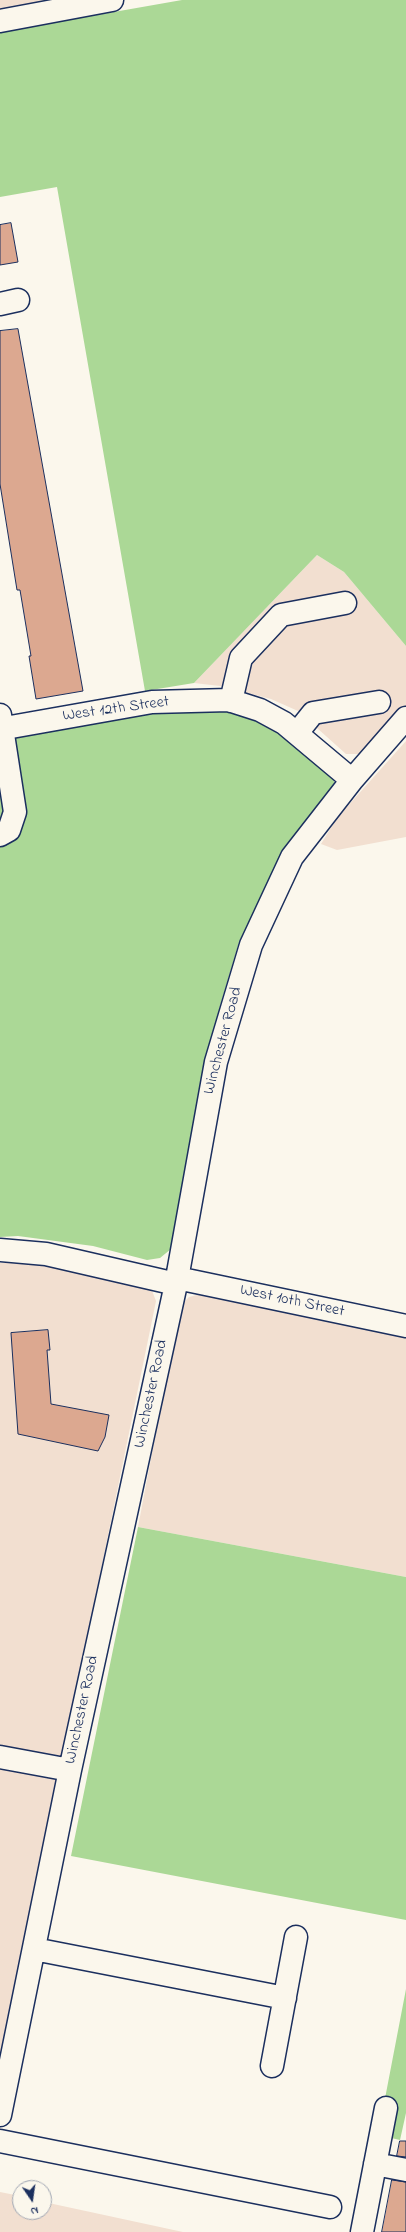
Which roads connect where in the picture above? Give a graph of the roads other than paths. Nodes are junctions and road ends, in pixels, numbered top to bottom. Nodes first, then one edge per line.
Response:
1 (112, 0) edge
2 (0, 20) edge
3 (345, 603) dead end
4 (231, 701) junction
5 (379, 702) dead end
6 (406, 718) edge
7 (1, 724) edge
8 (297, 733) junction
9 (352, 780) junction
10 (0, 835) edge
11 (0, 1250) edge
12 (177, 1281) junction
13 (406, 1326) edge
14 (0, 1757) edge
15 (70, 1770) junction
16 (296, 1937) dead end
17 (34, 1949) junction
18 (285, 1998) junction
19 (272, 2066) dead end
20 (386, 2108) dead end
21 (0, 2115) edge
22 (0, 2141) edge
23 (375, 2164) junction
24 (406, 2170) edge
25 (330, 2206) dead end
26 (362, 2232) edge

1 - 2 street
3 - 4 street
4 - 7 street, West 12th Street
4 - 8 street, West 12th Street
5 - 8 street
6 - 9 street, Winchester Road
7 - 10 street
8 - 9 street, West 12th Street
9 - 12 street, Winchester Road
11 - 12 street, West 10th Street
12 - 13 street, West 10th Street
12 - 15 street, Winchester Road
14 - 15 street
15 - 17 street, Winchester Road
16 - 18 street
17 - 18 street
17 - 21 street, Winchester Road
18 - 19 street
20 - 23 street
22 - 25 street
23 - 24 street
23 - 26 street

